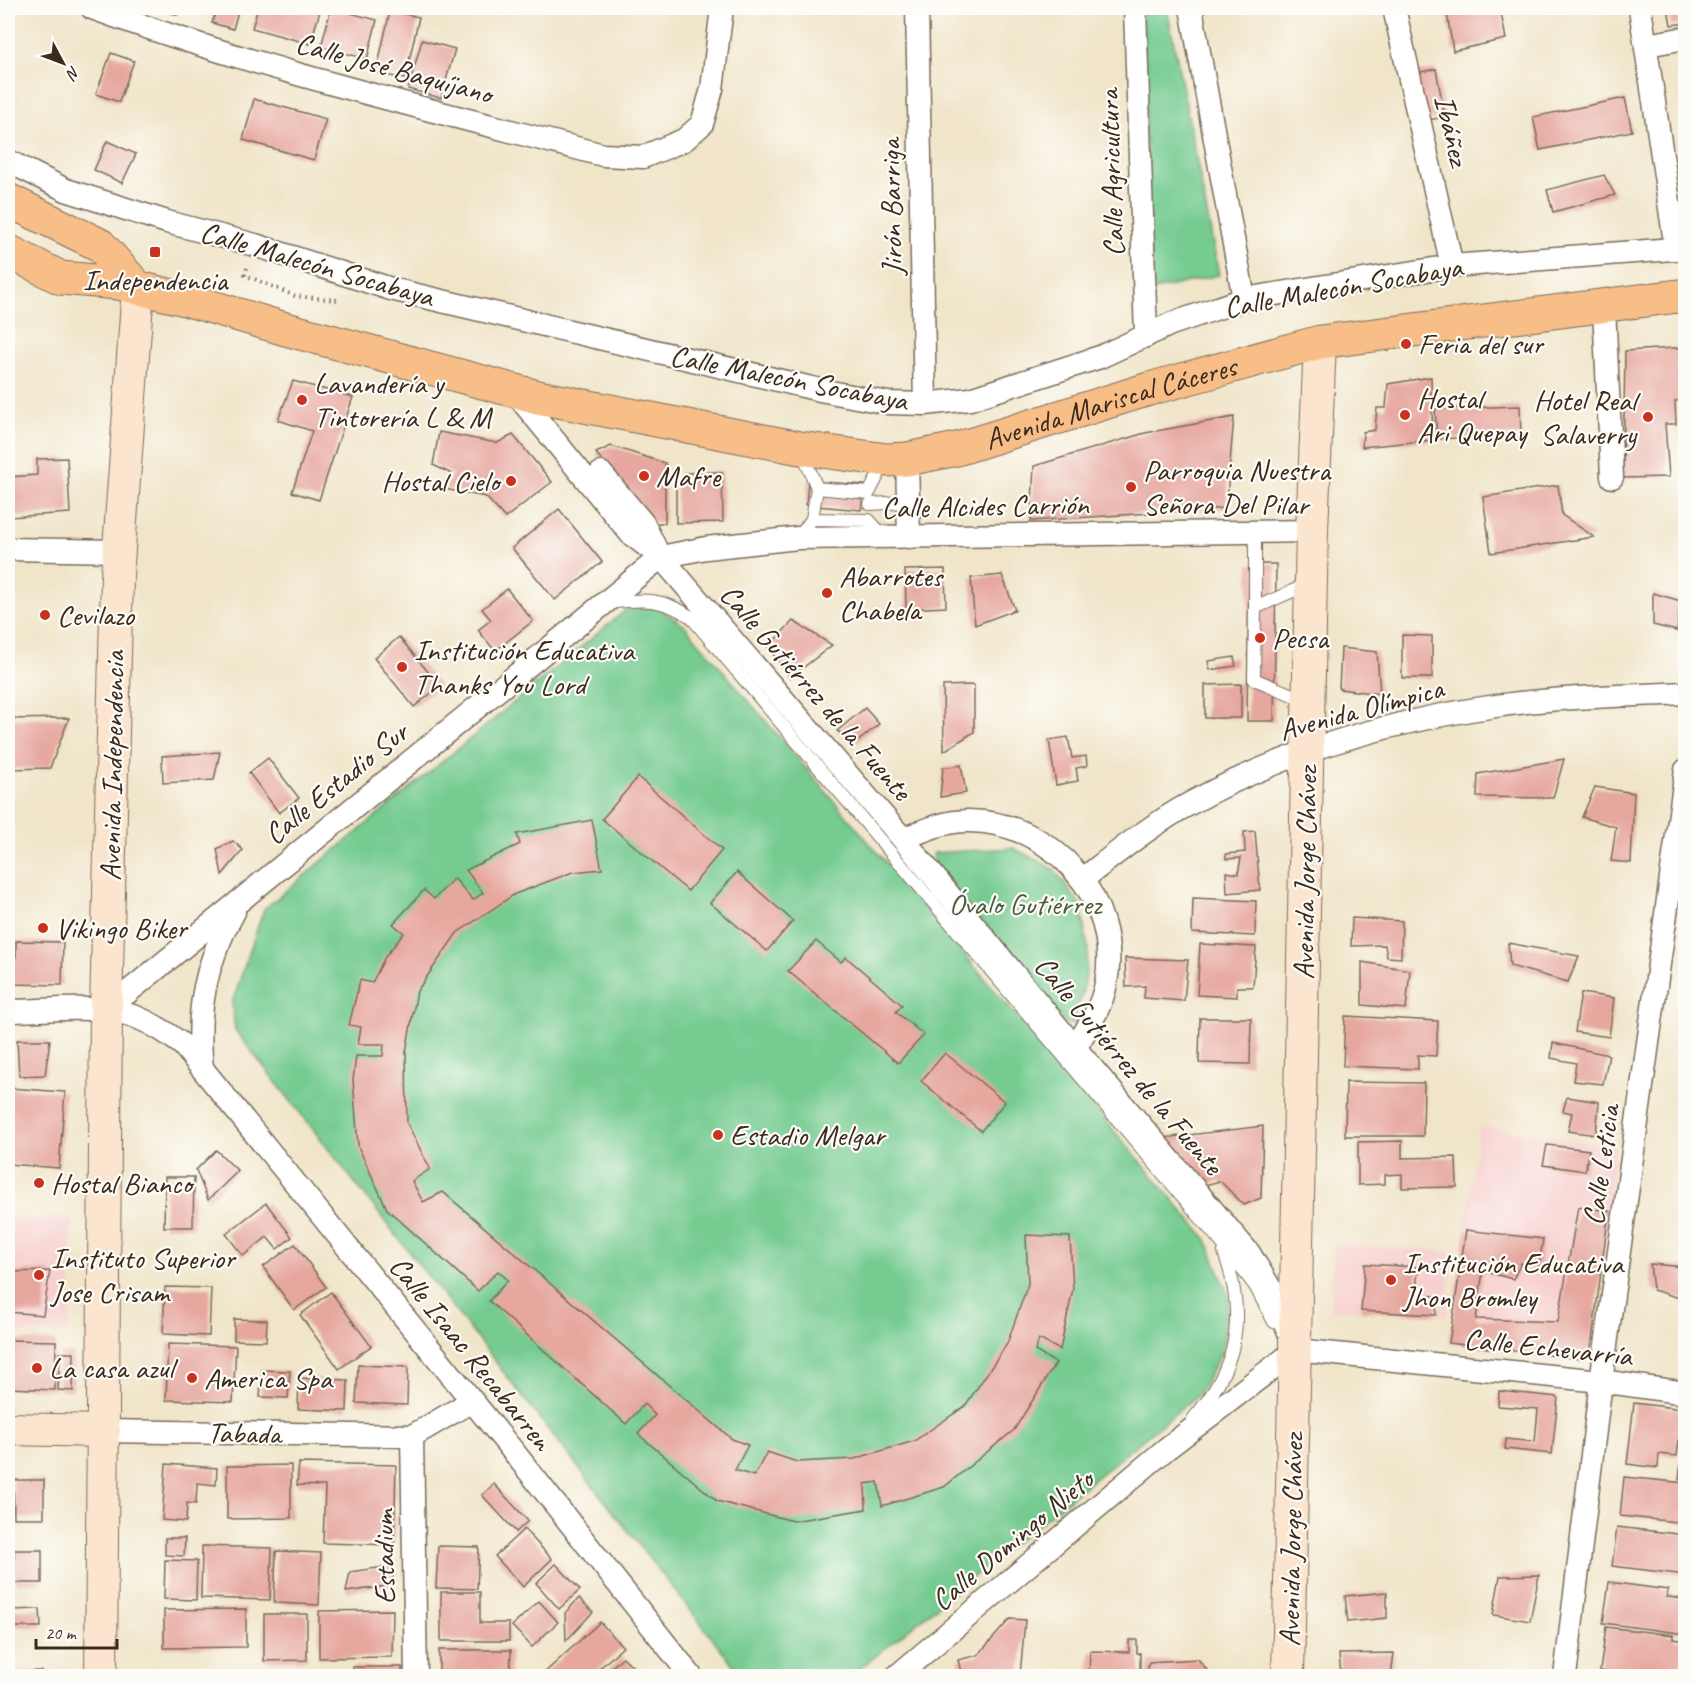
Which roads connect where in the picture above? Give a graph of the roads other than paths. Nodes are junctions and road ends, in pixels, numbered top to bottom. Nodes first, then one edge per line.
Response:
1 (92, 8) edge
2 (722, 8) edge
3 (917, 8) edge
4 (1135, 8) edge
5 (1191, 8) edge
6 (1394, 8) edge
7 (1640, 8) edge
8 (1686, 38) edge
9 (1647, 45) junction
10 (8, 161) edge
11 (8, 200) edge
12 (8, 215) edge
13 (1681, 249) edge
14 (8, 251) edge
15 (1452, 266) junction
16 (128, 286) junction
17 (1686, 295) edge
18 (1244, 299) junction
19 (1604, 307) junction
20 (1146, 336) junction
21 (1320, 342) junction
22 (526, 394) junction
23 (925, 404) junction
24 (800, 448) junction
25 (897, 460) junction
26 (1612, 477) dead end
27 (817, 488) junction
28 (870, 498) junction
29 (908, 502) junction
30 (812, 519) junction
31 (869, 520) junction
32 (1312, 531) junction
33 (1255, 532) junction
34 (884, 537) junction
35 (909, 537) junction
36 (798, 538) junction
37 (8, 549) edge
38 (118, 551) junction
39 (660, 558) junction
40 (1311, 583) junction
41 (605, 603) junction
42 (1255, 608) junction
43 (1686, 693) edge
44 (1308, 701) junction
45 (1307, 751) junction
46 (1686, 770) edge
47 (903, 839) junction
48 (1083, 879) junction
49 (241, 900) junction
50 (106, 1010) junction
51 (8, 1011) edge
52 (1075, 1048) junction
53 (202, 1068) junction
54 (1221, 1242) junction
55 (1291, 1354) junction
56 (1601, 1381) junction
57 (1686, 1393) edge
58 (472, 1401) junction
59 (8, 1429) edge
60 (104, 1431) junction
61 (412, 1437) junction
62 (1166, 1449) junction
63 (101, 1677) edge
64 (416, 1677) edge
65 (691, 1677) edge
66 (897, 1677) edge
67 (1288, 1677) edge
68 (1565, 1677) edge

1 - 2 street, Calle José Baquíjano
3 - 23 street, Jirón Barriga
4 - 20 street, Calle Agricultura
5 - 18 street
6 - 15 street, Ibáñez
7 - 9 street
8 - 9 street
9 - 13 street
10 - 23 street, Calle Malecón Socabaya
11 - 16 main road
12 - 16 main road
13 - 15 street, Calle Malecón Socabaya
14 - 16 main road
15 - 18 street, Calle Malecón Socabaya
16 - 22 main road
16 - 38 main road, Avenida Independencia
17 - 19 main road, Avenida Mariscal Cáceres
18 - 20 street, Calle Malecón Socabaya
19 - 21 main road, Avenida Mariscal Cáceres
19 - 26 street
20 - 23 street, Calle Malecón Socabaya
21 - 25 main road, Avenida Mariscal Cáceres
21 - 32 main road, Avenida Jorge Chávez
22 - 24 main road, Avenida Mariscal Cáceres
22 - 39 street, Calle Gutiérrez de la Fuente
24 - 25 main road, Avenida Mariscal Cáceres
24 - 27 lane
25 - 28 lane
25 - 29 street
27 - 28 lane
27 - 30 lane
28 - 29 lane
28 - 31 lane
29 - 35 street
30 - 31 lane
30 - 36 lane
31 - 34 lane
32 - 33 street, Calle Alcides Carrión
32 - 40 main road, Avenida Jorge Chávez
33 - 35 street, Calle Alcides Carrión
33 - 42 lane
34 - 35 street, Calle Alcides Carrión
34 - 36 street, Calle Alcides Carrión
36 - 39 street, Calle Alcides Carrión
37 - 38 street
38 - 50 main road, Avenida Independencia
39 - 41 street, Calle Estadio Sur
39 - 47 street, Calle Gutiérrez de la Fuente
40 - 42 lane
40 - 44 main road, Avenida Jorge Chávez
41 - 49 street, Calle Estadio Sur
41 - 54 lane, Calle Gutiérrez de la Fuente
42 - 44 lane
43 - 45 street, Avenida Olímpica
44 - 45 main road, Avenida Jorge Chávez
45 - 48 street, Avenida Olímpica
45 - 55 main road, Avenida Jorge Chávez
46 - 56 street, Calle Leticia
47 - 48 street
47 - 52 street, Calle Gutiérrez de la Fuente
48 - 52 street
49 - 50 street, Calle Estadio Sur
49 - 53 street
50 - 51 street, Calle Isaac Recabarren
50 - 53 street, Calle Isaac Recabarren
50 - 60 main road, Avenida Independencia
52 - 55 street, Calle Gutiérrez de la Fuente
53 - 58 street, Calle Isaac Recabarren
54 - 55 lane, Avenida Jorge Chávez
54 - 62 lane, Calle Domingo Nieto
55 - 56 street, Calle Echevarría
55 - 62 street, Calle Domingo Nieto
55 - 67 main road, Avenida Jorge Chávez
56 - 57 street, Calle Echevarría
56 - 68 street, Calle Leticia
58 - 61 street
58 - 65 street, Calle Isaac Recabarren
59 - 60 main road, Tabada
60 - 61 street, Tabada
60 - 63 main road, Avenida Independencia
61 - 64 street, Estadium
62 - 66 street, Calle Domingo Nieto

